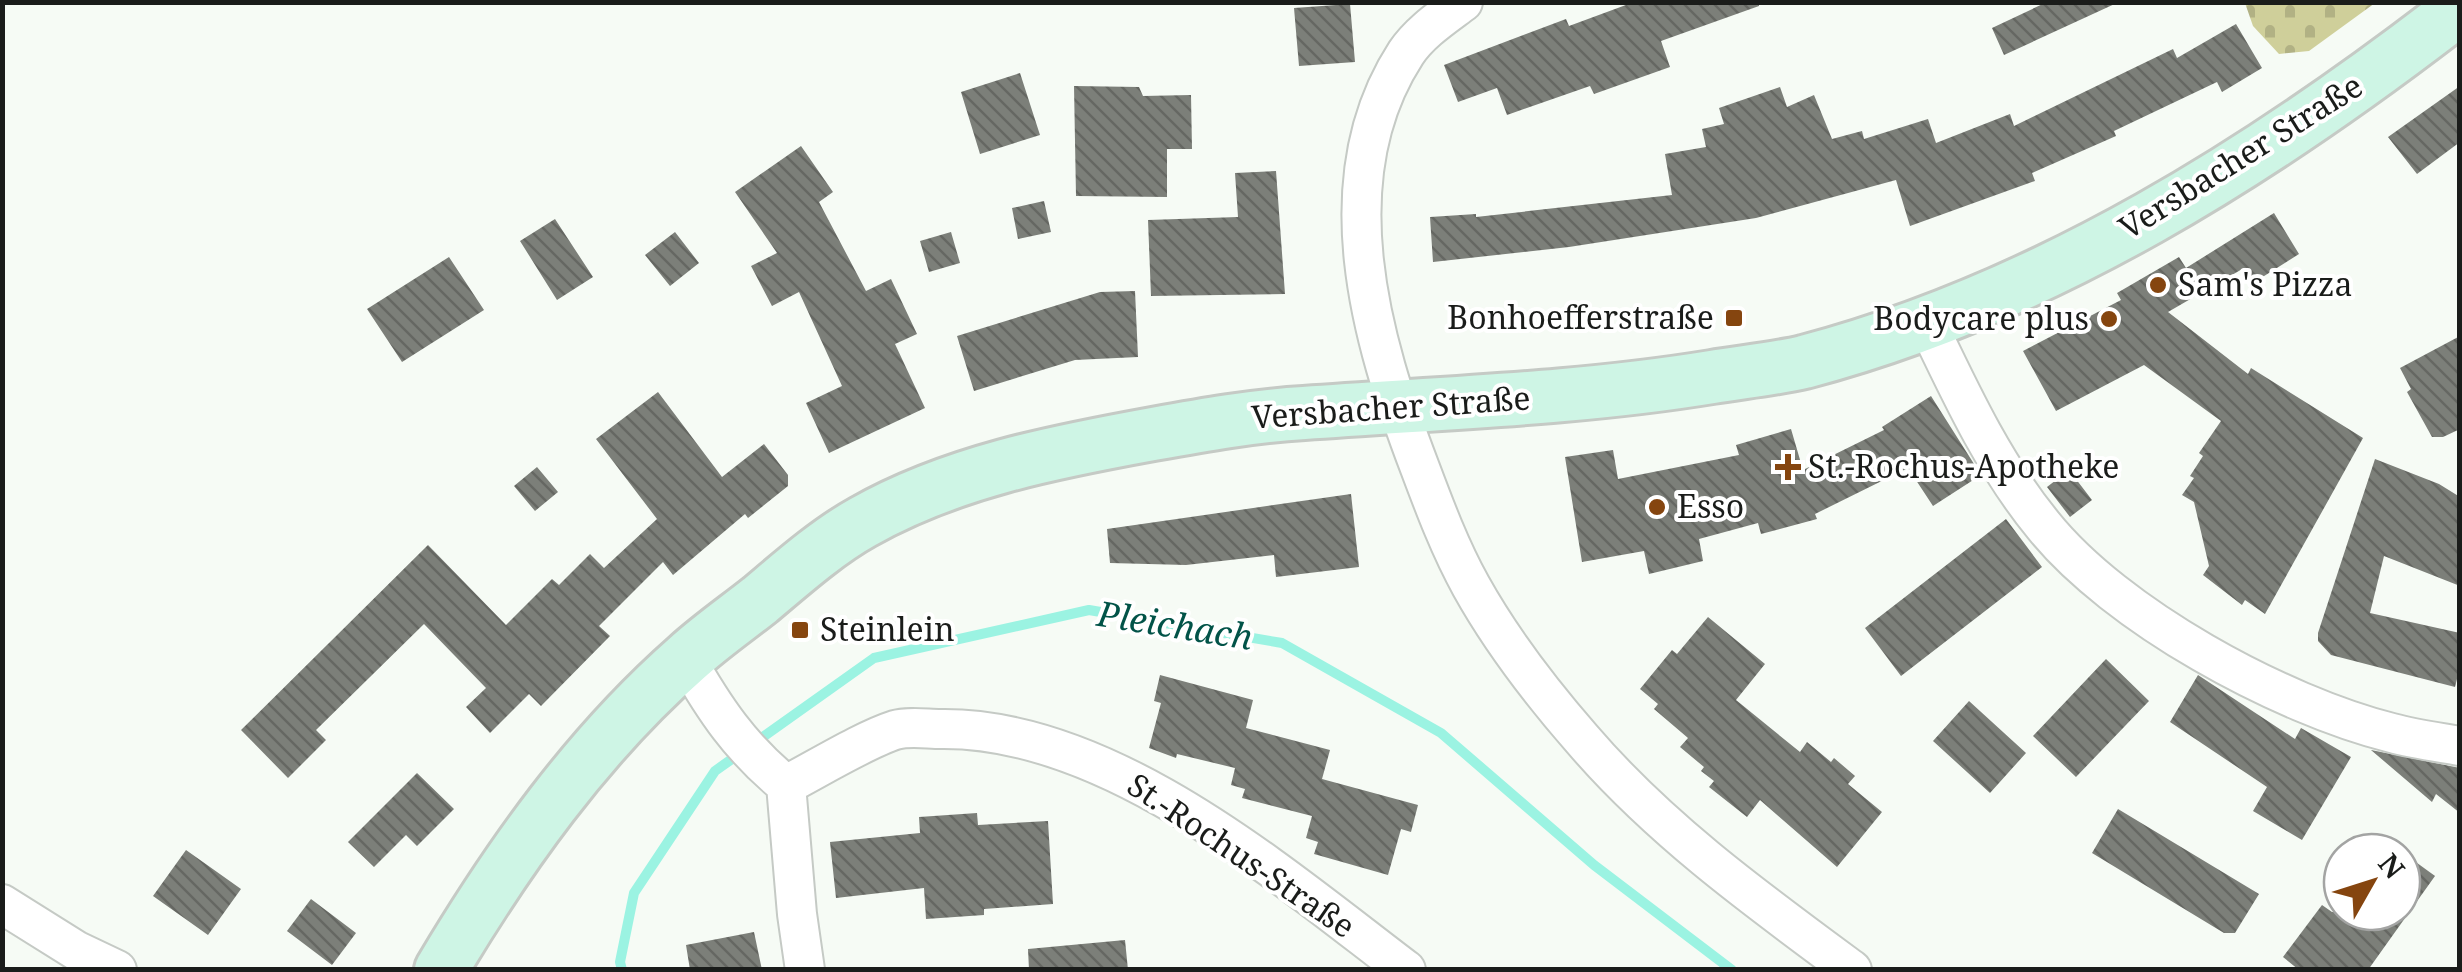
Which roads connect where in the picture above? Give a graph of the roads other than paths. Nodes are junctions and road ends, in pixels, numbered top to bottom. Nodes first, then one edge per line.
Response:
1 (1462, 2) edge
2 (2460, 8) edge
3 (1926, 321) junction
4 (1397, 407) junction
5 (686, 659) junction
6 (2460, 746) edge
7 (786, 785) junction
8 (2, 904) edge
9 (64, 960) edge
10 (116, 970) edge
11 (442, 970) edge
12 (805, 970) edge
13 (1406, 970) edge
14 (1852, 970) edge

1 - 4 street
2 - 3 main road, Versbacher Straße
3 - 4 main road, Versbacher Straße
3 - 6 street
4 - 5 main road, Versbacher Straße
4 - 14 street
5 - 7 street
5 - 11 main road, Versbacher Straße
7 - 12 street
7 - 13 street, St.-Rochus-Straße
8 - 9 street
9 - 10 street

